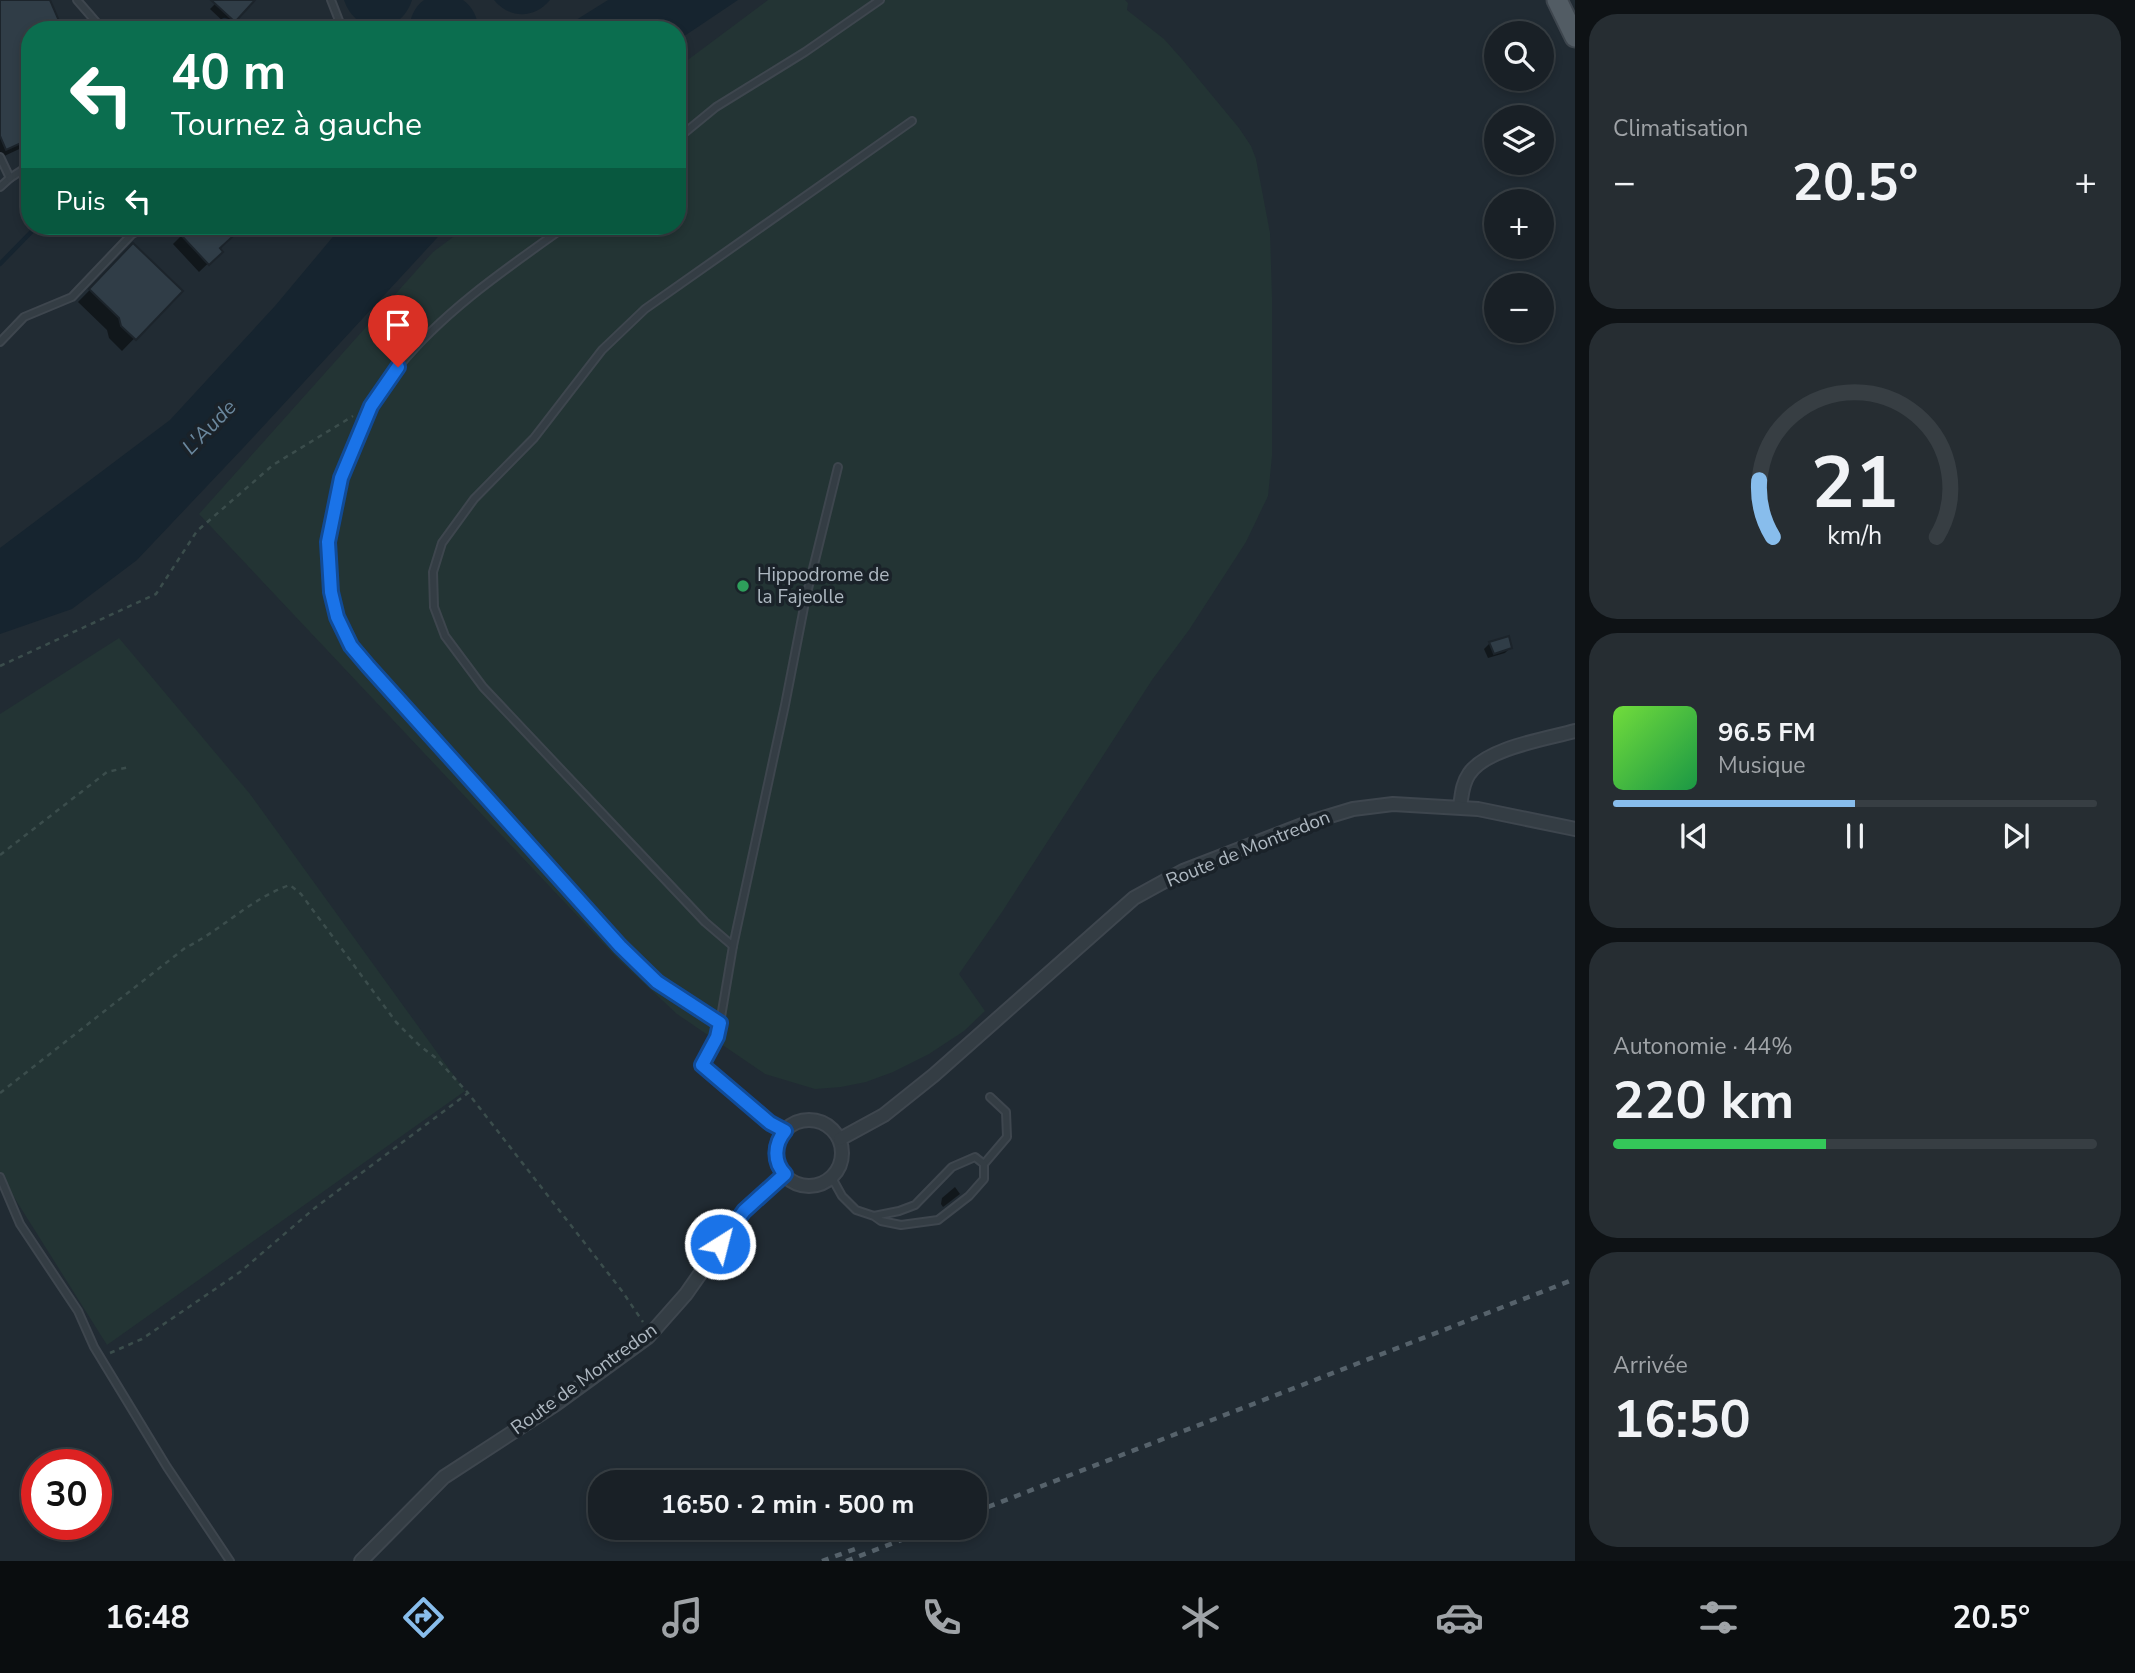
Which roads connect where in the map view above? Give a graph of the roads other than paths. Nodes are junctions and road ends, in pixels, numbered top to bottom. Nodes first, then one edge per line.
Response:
1 (76, 0) edge
2 (331, 0) edge
3 (880, 0) edge
4 (1557, 1) edge
5 (95, 21) edge
6 (339, 21) edge
7 (1575, 37) edge
8 (912, 121) dead end
9 (686, 132) edge
10 (0, 157) edge
11 (21, 171) edge
12 (10, 178) junction
13 (0, 187) edge
14 (131, 235) edge
15 (553, 235) edge
16 (0, 342) edge
17 (838, 467) dead end
18 (1575, 731) edge
19 (1460, 806) junction
20 (1575, 829) edge
21 (733, 946) junction
22 (720, 1023) junction
23 (702, 1065) joint
24 (990, 1097) dead end
25 (785, 1131) junction
26 (840, 1139) junction
27 (984, 1164) junction
28 (785, 1174) junction
29 (0, 1177) edge
30 (832, 1178) junction
31 (874, 1216) junction
32 (230, 1561) edge
33 (361, 1561) edge

1 - 5 lane
2 - 6 lane
3 - 9 lane
4 - 7 main road
8 - 21 lane
10 - 12 lane
11 - 12 lane
12 - 13 lane
14 - 16 lane
15 - 22 lane
17 - 21 lane
18 - 19 street
19 - 20 street, Route de Montredon
19 - 26 street, Route de Montredon
21 - 22 lane
22 - 23 lane
23 - 25 street
24 - 27 lane
25 - 26 street
25 - 28 street
26 - 30 street
27 - 31 lane
27 - 31 lane
28 - 30 street
28 - 33 street, Route de Montredon
29 - 32 lane
30 - 31 lane

